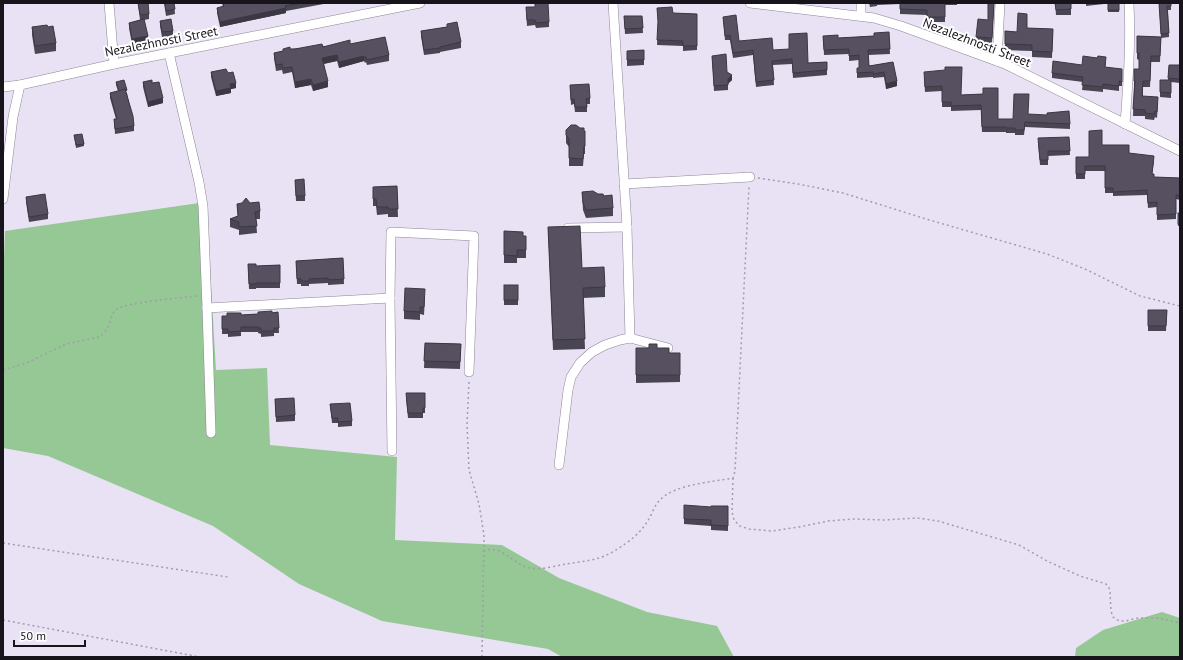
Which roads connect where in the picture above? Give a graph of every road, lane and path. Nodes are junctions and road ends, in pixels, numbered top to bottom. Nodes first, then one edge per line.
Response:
1 (109, 3) edge
2 (420, 3) edge
3 (613, 3) edge
4 (750, 3) edge
5 (861, 3) edge
6 (1000, 3) edge
7 (1128, 3) edge
8 (793, 6) edge
9 (862, 16) junction
10 (169, 53) junction
11 (997, 61) junction
12 (114, 64) junction
13 (20, 86) junction
14 (3, 87) edge
15 (1125, 124) junction
16 (1180, 151) edge
17 (750, 177) junction
18 (624, 184) junction
19 (3, 199) edge
20 (627, 227) junction
21 (559, 228) edge
22 (207, 295) junction
23 (390, 298) junction
24 (1180, 306) edge
25 (207, 308) junction
26 (630, 338) junction
27 (668, 348) edge
28 (3, 370) edge
29 (469, 372) joint
30 (211, 433) dead end
31 (392, 451) dead end
32 (559, 465) dead end
33 (733, 478) junction
34 (3, 543) edge
35 (483, 551) junction
36 (228, 578) dead end
37 (3, 620) edge
38 (1180, 623) edge
39 (200, 657) edge
40 (482, 657) edge

1 - 12 street
2 - 10 street, Nezalezhnosti Street
3 - 18 street
4 - 8 street, Nezalezhnosti Street
5 - 9 street
6 - 11 street
7 - 15 street
8 - 9 street, Nezalezhnosti Street
9 - 11 street, Nezalezhnosti Street
10 - 12 street, Nezalezhnosti Street
10 - 22 street
11 - 15 street, Nezalezhnosti Street
12 - 13 street, Nezalezhnosti Street
13 - 14 street, Nezalezhnosti Street
13 - 19 street
15 - 16 street, Nezalezhnosti Street
17 - 18 street
17 - 24 path
17 - 33 path
18 - 20 street
20 - 21 street
20 - 26 street
22 - 25 street
22 - 28 path
23 - 25 street
23 - 29 street
23 - 31 street
25 - 30 street
26 - 27 street
26 - 32 street
29 - 35 path
33 - 35 path
33 - 38 path
34 - 36 path
35 - 40 path
37 - 39 path

